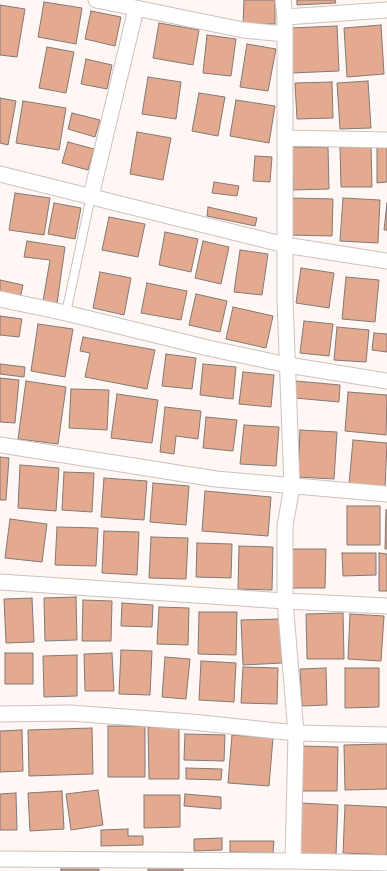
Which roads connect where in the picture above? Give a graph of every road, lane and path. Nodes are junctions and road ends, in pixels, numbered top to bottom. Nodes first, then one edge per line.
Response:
1 (96, 0) edge
2 (283, 0) edge
3 (136, 9) junction
4 (387, 10) edge
5 (285, 17) junction
6 (285, 34) junction
7 (285, 138) junction
8 (387, 140) edge
9 (0, 174) edge
10 (91, 196) junction
11 (285, 245) junction
12 (387, 260) edge
13 (0, 300) edge
14 (66, 313) junction
15 (288, 365) junction
16 (387, 381) edge
17 (0, 446) edge
18 (292, 486) junction
19 (387, 494) edge
20 (0, 582) edge
21 (285, 601) junction
22 (387, 606) edge
23 (0, 714) edge
24 (296, 733) junction
25 (387, 735) edge
26 (0, 859) edge
27 (293, 861) junction
28 (387, 863) edge

1 - 3 street
2 - 5 street
3 - 6 street
3 - 10 street
4 - 5 street
5 - 6 street
6 - 7 street
7 - 8 street
7 - 11 street
9 - 10 street
10 - 11 street
10 - 14 lane
11 - 12 street
11 - 15 street
13 - 14 street
14 - 15 street
15 - 16 street
15 - 18 street
17 - 18 street
18 - 19 street
18 - 21 street
20 - 21 street
21 - 22 street
21 - 24 street
23 - 24 street
24 - 25 street
24 - 27 street
26 - 27 street
27 - 28 street

